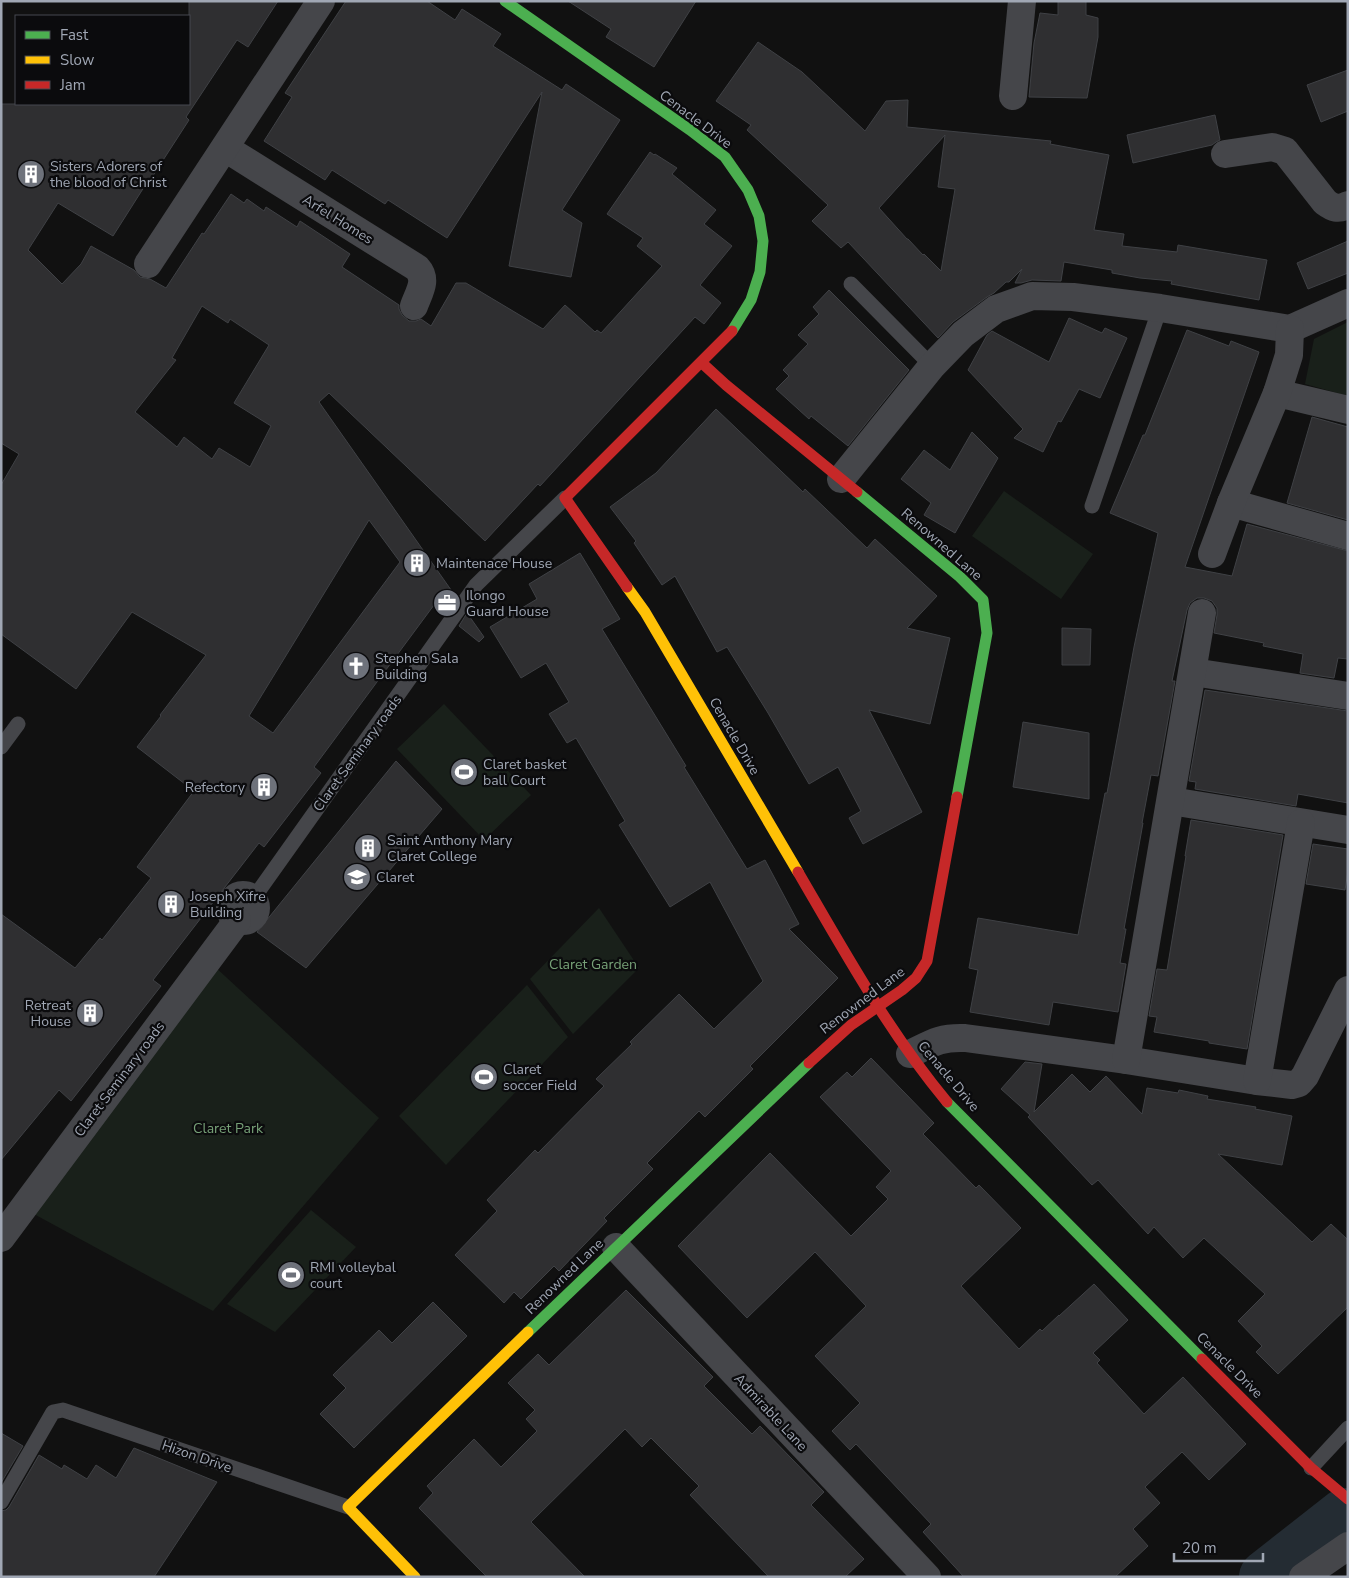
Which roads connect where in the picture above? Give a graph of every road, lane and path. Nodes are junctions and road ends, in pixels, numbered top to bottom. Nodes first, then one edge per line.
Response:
1 (321, 1) edge
2 (505, 1) edge
3 (1022, 1) edge
4 (1013, 96) dead end
5 (225, 148) junction
6 (1226, 154) dead end
7 (1348, 205) edge
8 (148, 264) dead end
9 (851, 284) dead end
10 (1348, 303) edge
11 (414, 306) dead end
12 (1160, 308) junction
13 (1290, 329) junction
14 (702, 363) junction
15 (932, 366) junction
16 (1277, 393) junction
17 (1348, 410) edge
18 (841, 479) junction
19 (565, 498) junction
20 (1231, 503) junction
21 (1092, 506) dead end
22 (1348, 536) edge
23 (1212, 554) dead end
24 (1202, 613) dead end
25 (1193, 672) junction
26 (1348, 696) edge
27 (18, 724) dead end
28 (1, 747) edge
29 (1171, 801) junction
30 (1301, 823) junction
31 (1348, 830) edge
32 (252, 899) joint
33 (1348, 990) edge
34 (876, 1006) junction
35 (910, 1054) junction
36 (1126, 1060) junction
37 (1257, 1082) junction
38 (1, 1238) edge
39 (616, 1247) junction
40 (1348, 1428) edge
41 (1311, 1468) junction
42 (1348, 1499) edge
43 (1, 1502) edge
44 (348, 1507) junction
45 (1348, 1546) edge
46 (415, 1577) edge
47 (927, 1577) edge
48 (1303, 1577) edge

1 - 5 street
2 - 14 street, Cenacle Drive
3 - 4 street
5 - 8 street
5 - 11 street, Arfel Homes
6 - 7 street
9 - 15 lane
10 - 13 street
12 - 13 street
12 - 15 street
12 - 21 lane
13 - 16 street
14 - 18 street, Renowned Lane
14 - 19 street, Cenacle Drive
15 - 18 street
16 - 17 street
16 - 20 street
18 - 34 street, Renowned Lane
19 - 32 lane, Claret Seminary roads
19 - 34 street, Cenacle Drive
20 - 22 street
20 - 23 street
24 - 25 street
25 - 26 street
25 - 29 street
27 - 28 lane
29 - 30 street
29 - 36 street
30 - 31 street
30 - 37 street
32 - 38 street, Claret Seminary roads
33 - 37 street
34 - 35 street, Cenacle Drive
34 - 39 street, Renowned Lane
35 - 36 street
35 - 41 street, Cenacle Drive
36 - 37 street
39 - 44 street, Renowned Lane
39 - 47 street, Admirable Lane
40 - 41 lane
41 - 42 street, Cenacle Drive
43 - 44 lane, Hizon Drive
44 - 46 street, Hizon Drive
45 - 48 street

